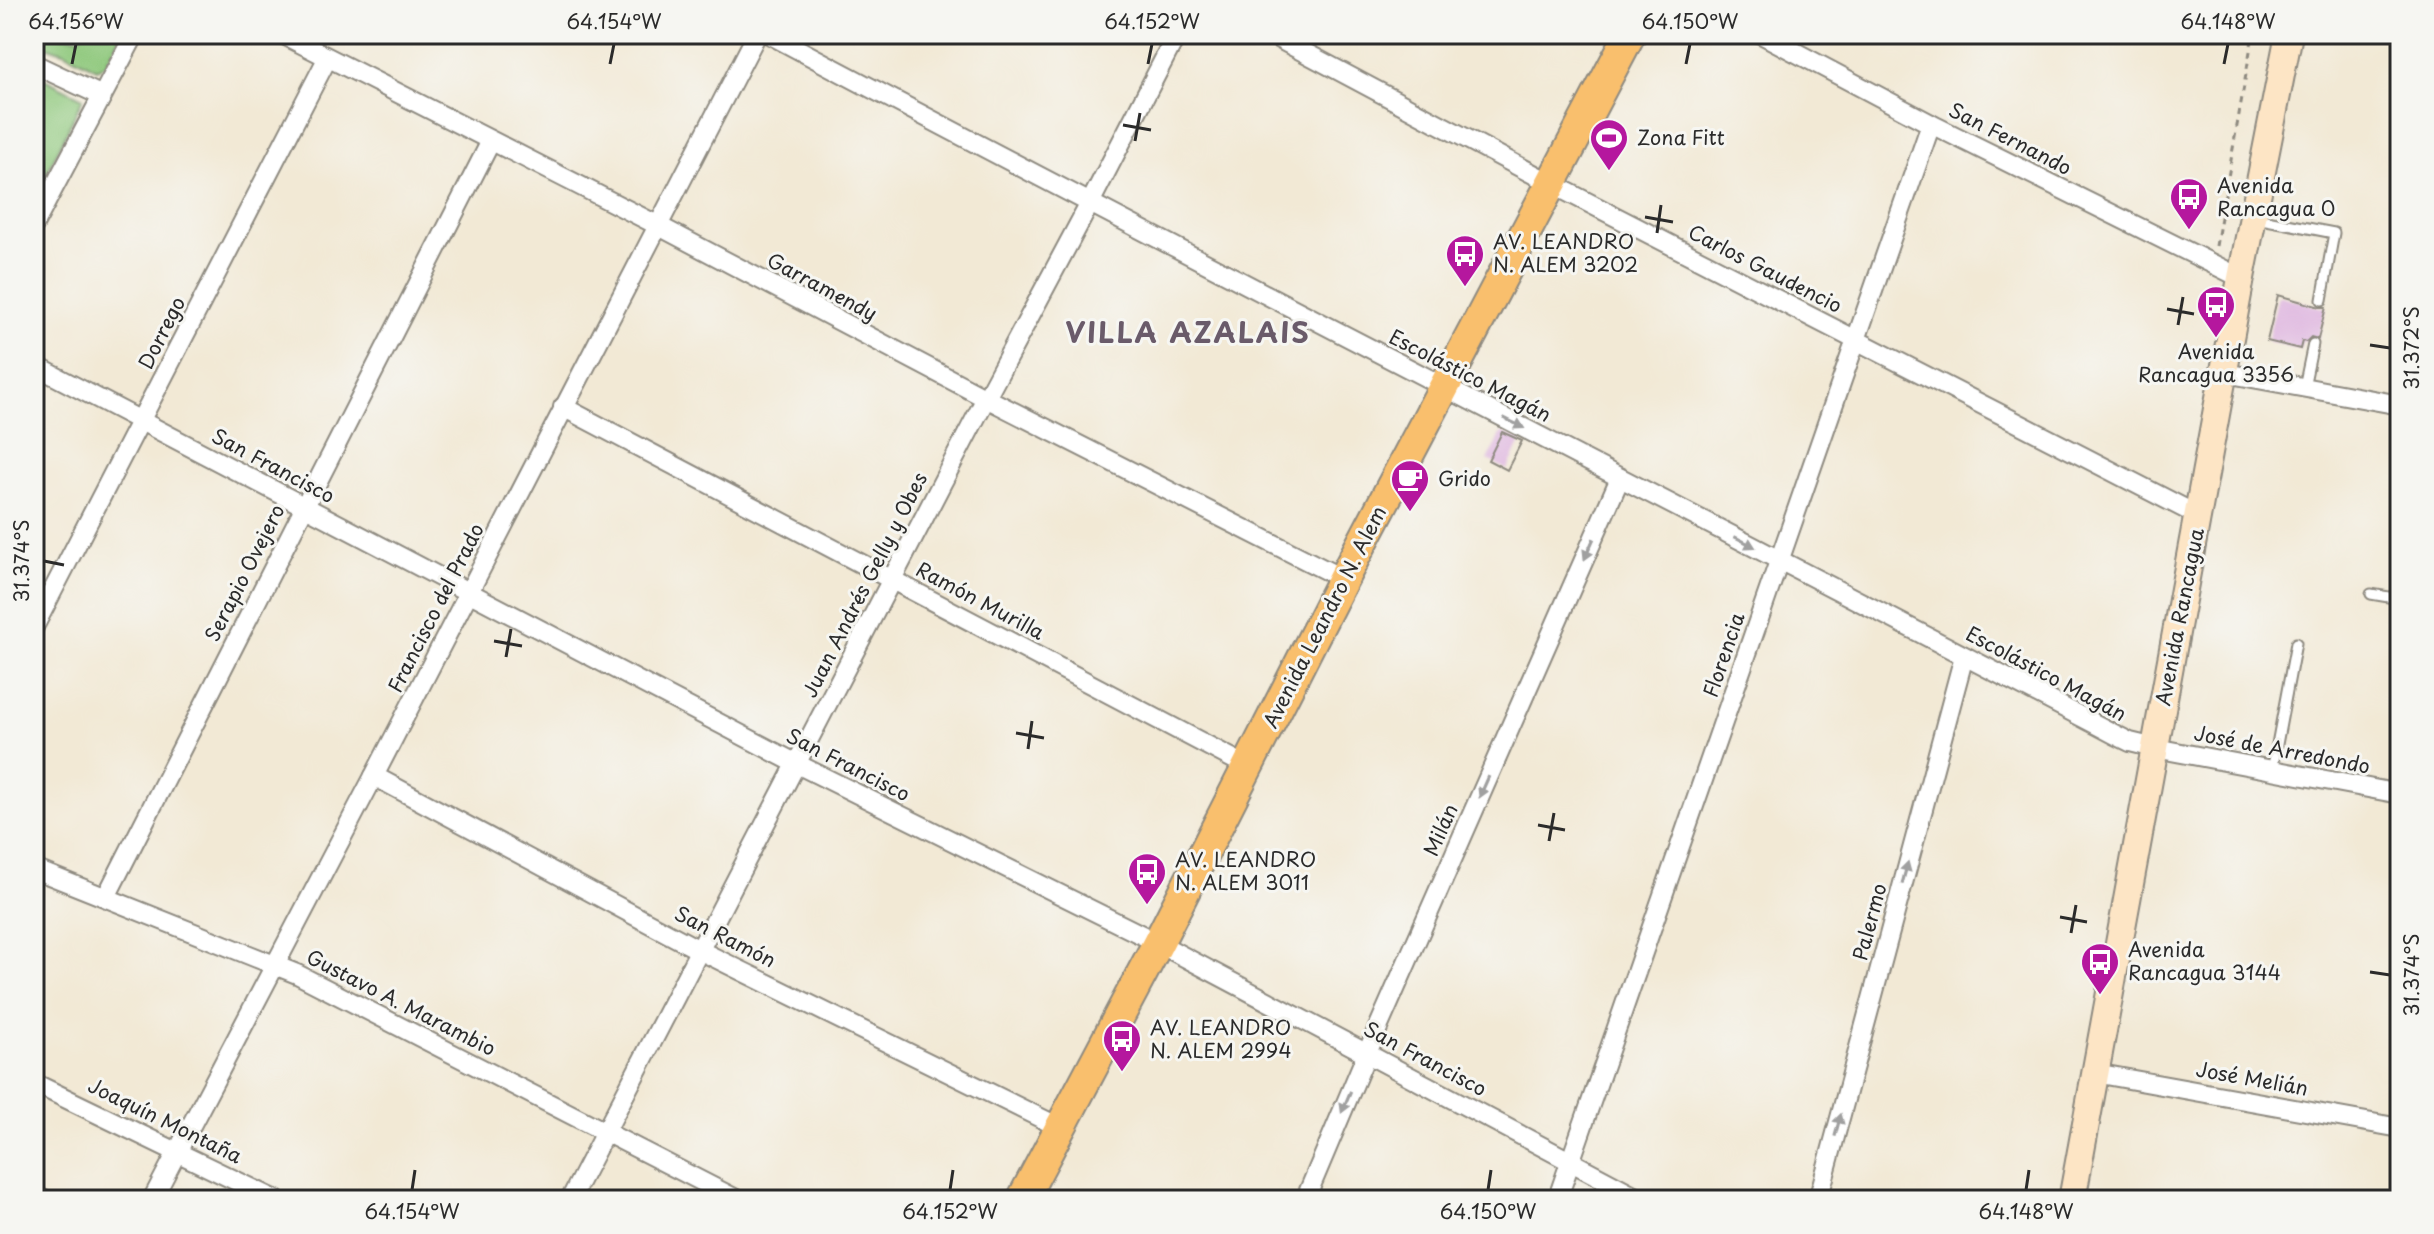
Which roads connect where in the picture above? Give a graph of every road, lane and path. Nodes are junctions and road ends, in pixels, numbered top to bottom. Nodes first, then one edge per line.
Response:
1 (135, 34) edge
2 (282, 34) edge
3 (757, 34) edge
4 (769, 34) edge
5 (1177, 34) edge
6 (1270, 34) edge
7 (1630, 34) edge
8 (1761, 34) edge
9 (2253, 34) edge
10 (2289, 34) edge
11 (327, 59) junction
12 (34, 64) edge
13 (102, 96) junction
14 (1931, 124) junction
15 (491, 141) junction
16 (1552, 184) junction
17 (1089, 205) junction
18 (2253, 218) junction
19 (34, 225) edge
20 (657, 225) junction
21 (2213, 265) junction
22 (2241, 278) junction
23 (2322, 300) dead end
24 (1857, 341) junction
25 (2313, 344) dead end
26 (34, 365) edge
27 (2225, 373) junction
28 (1444, 387) junction
29 (2304, 387) junction
30 (986, 398) junction
31 (2400, 405) edge
32 (563, 407) junction
33 (141, 421) junction
34 (1620, 478) junction
35 (304, 506) junction
36 (2199, 516) junction
37 (1780, 560) junction
38 (893, 579) junction
39 (1343, 579) junction
40 (469, 594) junction
41 (2371, 594) dead end
42 (2400, 599) edge
43 (34, 627) edge
44 (2296, 643) dead end
45 (1964, 656) junction
46 (2155, 748) junction
47 (797, 764) junction
48 (1249, 764) junction
49 (2272, 771) junction
50 (374, 776) junction
51 (2400, 794) edge
52 (34, 869) edge
53 (106, 897) junction
54 (1158, 943) junction
55 (701, 951) junction
56 (276, 965) junction
57 (1367, 1053) junction
58 (2095, 1073) junction
59 (34, 1083) edge
60 (1061, 1128) junction
61 (2400, 1128) edge
62 (606, 1132) junction
63 (177, 1152) junction
64 (1570, 1162) junction
65 (34, 1190) edge
66 (55, 1200) edge
67 (152, 1200) edge
68 (276, 1200) edge
69 (570, 1200) edge
70 (738, 1200) edge
71 (1022, 1200) edge
72 (1305, 1200) edge
73 (1557, 1200) edge
74 (1643, 1200) edge
75 (1818, 1200) edge
76 (2072, 1200) edge

1 - 13 street
2 - 11 street, Garramendy
3 - 20 street, Francisco del Prado
4 - 17 street, Escolástico Magán
5 - 17 street, Juan Andrés Gelly y Obes
6 - 16 street, Carlos Gaudencio
7 - 16 main road, Avenida Leandro N. Alem
8 - 14 street, San Fernando
9 - 21 path
10 - 18 main road, Avenida Rancagua
11 - 15 street, Garramendy
11 - 33 street, Dorrego
12 - 13 street
13 - 19 street
14 - 21 street, San Fernando
14 - 24 street, Florencia
15 - 20 street, Garramendy
15 - 35 street, Serapio Ovejero
16 - 24 street, Carlos Gaudencio
16 - 28 main road, Avenida Leandro N. Alem
17 - 28 street, Escolástico Magán
17 - 30 street, Juan Andrés Gelly y Obes
18 - 22 main road, Avenida Rancagua
18 - 23 lane
20 - 30 street, Garramendy
20 - 32 street, Francisco del Prado
21 - 22 street, San Fernando
22 - 27 main road, Avenida Rancagua
24 - 36 street, Carlos Gaudencio
24 - 37 street, Florencia
25 - 29 lane
26 - 33 street, San Francisco
27 - 29 street
27 - 36 main road, Avenida Rancagua
28 -> 34 street, Escolástico Magán
28 - 39 main road, Avenida Leandro N. Alem
29 - 31 street
30 - 38 street, Juan Andrés Gelly y Obes
30 - 39 street, Garramendy
32 - 38 street, Ramón Murilla
32 - 40 street, Francisco del Prado
33 - 35 street, San Francisco
33 - 43 street, Dorrego
34 -> 37 street, Escolástico Magán
34 -> 57 street, Milán
35 - 40 street, San Francisco
35 - 53 street, Serapio Ovejero
36 - 46 main road, Avenida Rancagua
37 - 45 street, Escolástico Magán
37 - 64 street, Florencia
38 - 47 street, Juan Andrés Gelly y Obes
38 - 48 street, Ramón Murilla
39 - 48 main road, Avenida Leandro N. Alem
40 - 47 street, San Francisco
40 - 50 street, Francisco del Prado
41 - 42 lane
44 - 49 lane
45 - 46 street, Escolástico Magán
75 -> 45 street, Palermo
46 - 49 street, José de Arredondo
46 - 58 main road, Avenida Rancagua
47 - 54 street, San Francisco
47 - 55 street, Juan Andrés Gelly y Obes
48 - 54 main road, Avenida Leandro N. Alem
49 - 51 street, José de Arredondo
50 - 55 street, San Ramón
50 - 56 street, Francisco del Prado
52 - 53 street, Gustavo A. Marambio
53 - 56 street, Gustavo A. Marambio
54 - 57 street, San Francisco
54 - 60 main road, Avenida Leandro N. Alem
55 - 60 street, San Ramón
55 - 62 street, Juan Andrés Gelly y Obes
56 - 62 street, Gustavo A. Marambio
56 - 63 street, Francisco del Prado
57 - 64 street, San Francisco
57 -> 72 street, Milán
58 - 61 street, José Melián
58 - 76 main road, Avenida Rancagua
59 - 63 street, Joaquín Montaña
60 - 71 main road, Avenida Leandro N. Alem
62 - 69 street, Juan Andrés Gelly y Obes
62 - 70 street, Gustavo A. Marambio
63 - 67 street, Francisco del Prado
63 - 68 street, Joaquín Montaña
64 - 73 street, Florencia
64 - 74 street, San Francisco
65 - 66 lane

